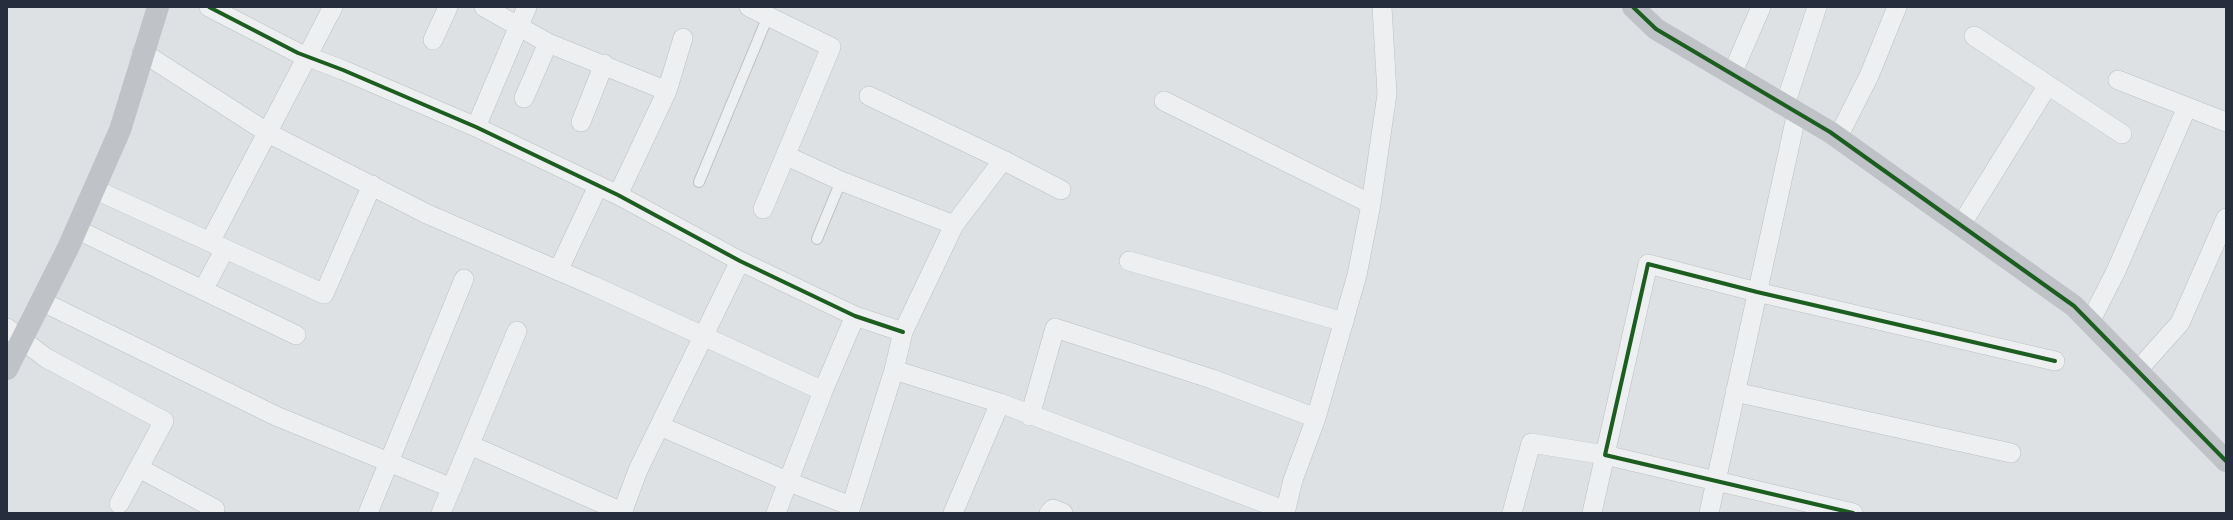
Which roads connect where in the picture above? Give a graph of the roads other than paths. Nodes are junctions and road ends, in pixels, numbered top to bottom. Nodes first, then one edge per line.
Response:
1 (158, 7) edge
2 (209, 7) edge
3 (333, 7) edge
4 (448, 7) edge
5 (484, 7) edge
6 (527, 7) edge
7 (749, 7) edge
8 (1382, 7) edge
9 (1633, 7) edge
10 (1761, 7) edge
11 (1817, 7) edge
12 (1897, 7) edge
13 (1651, 14) edge
14 (768, 16) junction
15 (519, 27) junction
16 (1974, 36) dead end
17 (683, 38) dead end
18 (433, 40) dead end
19 (548, 43) junction
20 (142, 52) junction
21 (308, 56) junction
22 (604, 64) junction
23 (1732, 74) junction
24 (2118, 80) dead end
25 (2048, 85) junction
26 (667, 90) junction
27 (869, 96) dead end
28 (524, 98) dead end
29 (1164, 101) dead end
30 (2187, 107) junction
31 (1791, 108) junction
32 (581, 122) dead end
33 (2226, 122) edge
34 (476, 127) junction
35 (268, 133) junction
36 (2122, 134) dead end
37 (1838, 137) junction
38 (787, 156) junction
39 (1003, 160) junction
40 (841, 181) junction
41 (699, 182) dead end
42 (372, 185) junction
43 (598, 186) junction
44 (94, 189) junction
45 (1061, 190) dead end
46 (618, 195) junction
47 (1371, 204) junction
48 (763, 209) dead end
49 (2226, 218) edge
50 (954, 225) junction
51 (1961, 225) junction
52 (76, 230) junction
53 (817, 239) dead end
54 (217, 245) junction
55 (740, 261) junction
56 (1129, 261) dead end
57 (558, 271) junction
58 (464, 278) dead end
59 (202, 290) junction
60 (1757, 292) junction
61 (41, 301) junction
62 (856, 316) junction
63 (1344, 322) junction
64 (2090, 322) junction
65 (517, 331) dead end
66 (903, 332) junction
67 (14, 334) edge
68 (296, 334) dead end
69 (704, 337) junction
70 (2055, 361) dead end
71 (7, 369) edge
72 (894, 370) junction
73 (2137, 371) junction
74 (823, 390) junction
75 (1735, 392) junction
76 (1000, 403) junction
77 (1030, 416) junction
78 (1316, 418) junction
79 (660, 426) junction
80 (470, 445) junction
81 (2012, 453) dead end
82 (1605, 454) junction
83 (2225, 455) edge
84 (389, 461) junction
85 (139, 468) junction
86 (1716, 481) junction
87 (789, 482) junction
88 (452, 488) junction
89 (119, 504) dead end
90 (215, 509) dead end
91 (850, 509) edge
92 (1285, 512) edge
93 (368, 513) edge
94 (442, 513) edge
95 (623, 513) edge
96 (776, 513) edge
97 (953, 513) edge
98 (1049, 513) edge
99 (1063, 513) edge
100 (1512, 513) edge
101 (1592, 513) edge
102 (1709, 513) edge
103 (1853, 513) edge

1 - 20 street
2 - 21 street
3 - 21 street
4 - 18 street
5 - 15 street
6 - 15 street
7 - 14 street
8 - 47 street
9 - 13 street
10 - 23 street
11 - 31 street
12 - 37 street
13 - 23 street
14 - 38 street
14 - 41 lane
15 - 19 street
15 - 34 street
16 - 25 street
17 - 26 street
19 - 22 street
19 - 28 street
20 - 35 street
20 - 44 street
21 - 34 street
21 - 35 street
22 - 26 street
22 - 32 street
23 - 31 street
24 - 30 street
25 - 36 street
25 - 51 street
26 - 46 street
27 - 39 street
29 - 47 street
30 - 33 street
30 - 64 street
31 - 37 street
31 - 60 street
34 - 43 street
35 - 42 street
35 - 54 street
37 - 51 street
38 - 40 street
38 - 48 street
39 - 45 street
39 - 50 street
40 - 50 street
40 - 53 lane
42 - 54 street
42 - 57 street
43 - 46 street
43 - 57 street
44 - 52 street
44 - 54 street
46 - 55 street
47 - 63 street
49 - 73 street
50 - 66 street
51 - 64 street
52 - 59 street
52 - 61 street
54 - 59 street
55 - 62 street
55 - 69 street
56 - 63 street
57 - 69 street
58 - 84 street
59 - 68 street
60 - 70 street
60 - 75 street
60 - 82 street
61 - 67 street
61 - 84 street
62 - 66 street
62 - 74 street
63 - 78 street
64 - 73 street
65 - 80 street
66 - 72 street
67 - 71 street
67 - 85 street
69 - 74 street
69 - 79 street
72 - 76 street
72 - 91 street
73 - 83 street
74 - 87 street
75 - 81 street
75 - 86 street
76 - 77 street
76 - 97 street
77 - 78 street
77 - 92 street
78 - 92 street
79 - 87 street
79 - 95 street
80 - 88 street
80 - 95 street
82 - 86 street
82 - 100 street
82 - 101 street
84 - 88 street
84 - 93 street
85 - 89 street
85 - 90 street
86 - 102 street
86 - 103 street
87 - 91 street
87 - 96 street
88 - 94 street
98 - 99 street

